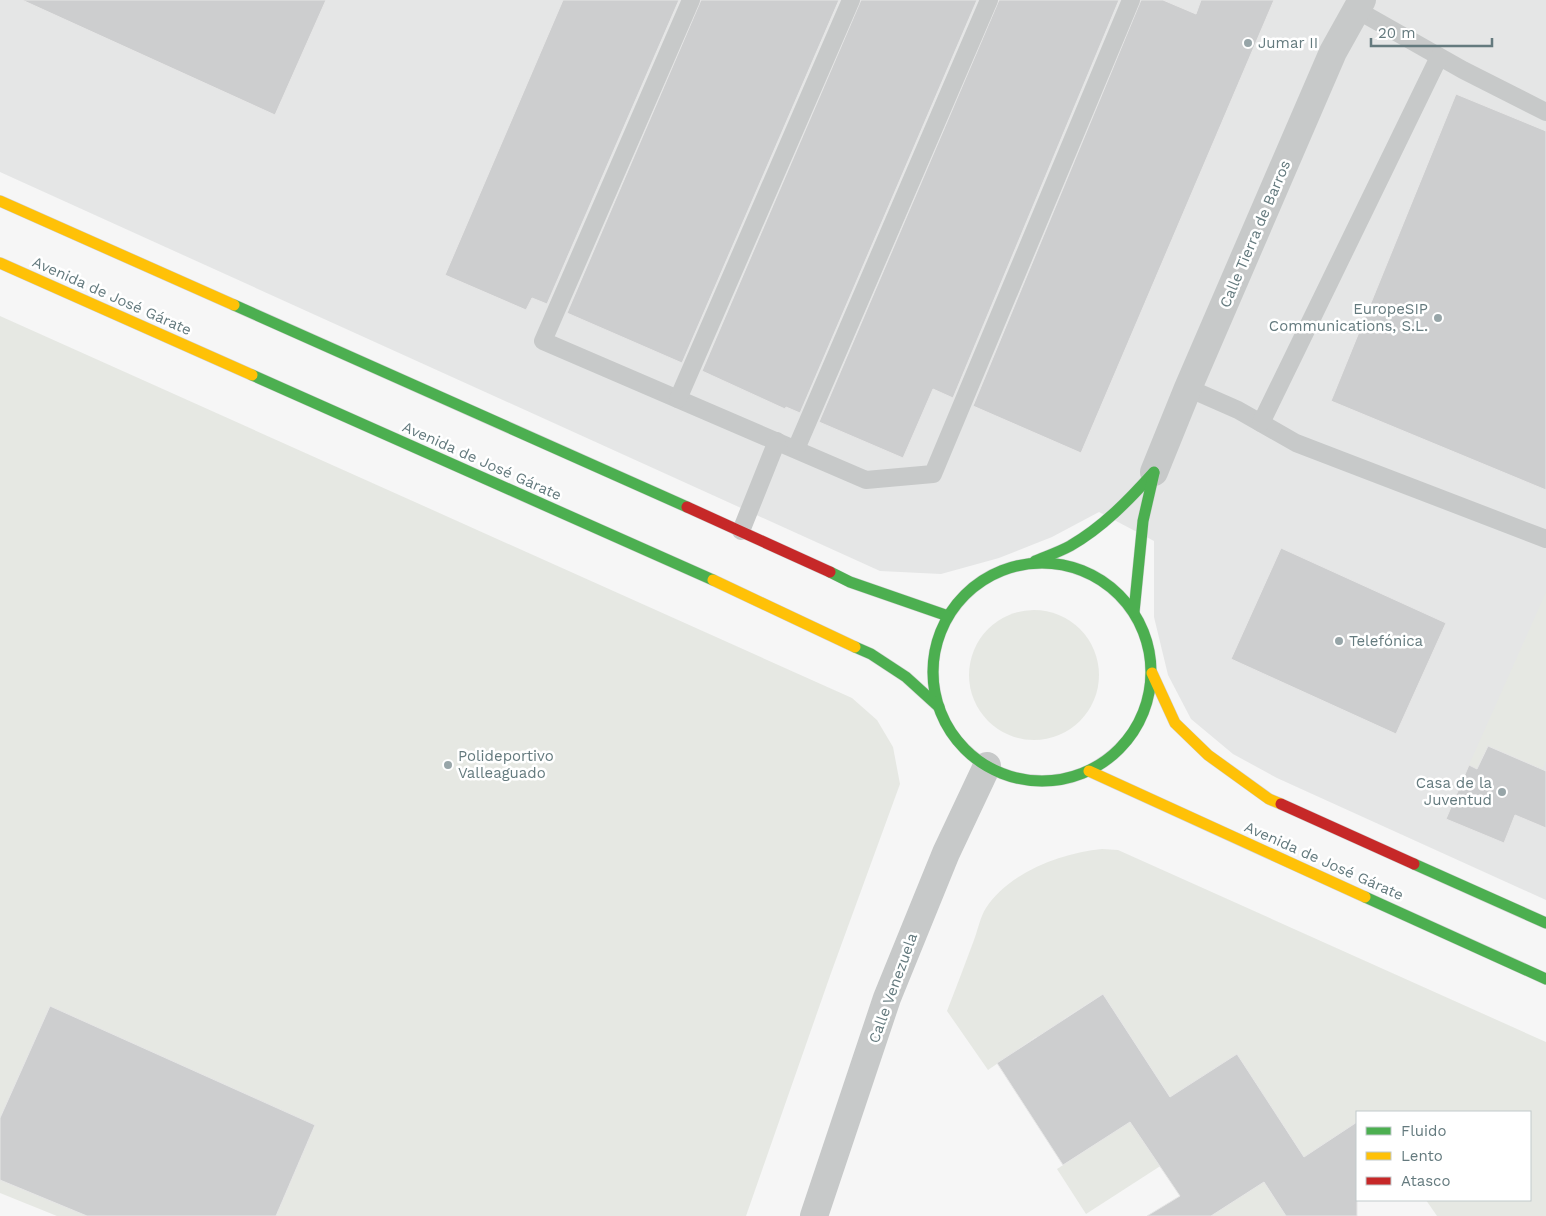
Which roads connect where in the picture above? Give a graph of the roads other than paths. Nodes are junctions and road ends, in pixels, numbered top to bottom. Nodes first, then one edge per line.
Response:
1 (691, 0) edge
2 (851, 0) edge
3 (989, 0) edge
4 (1131, 0) edge
5 (1359, 5) edge
6 (1440, 57) junction
7 (1546, 112) edge
8 (0, 201) edge
9 (0, 263) edge
10 (1188, 388) junction
11 (678, 398) junction
12 (1261, 423) junction
13 (777, 441) junction
14 (796, 450) junction
15 (1154, 472) junction
16 (741, 531) junction
17 (1546, 539) edge
18 (1030, 563) junction
19 (1134, 612) junction
20 (948, 616) junction
21 (1152, 673) junction
22 (939, 707) junction
23 (987, 766) junction
24 (1089, 771) junction
25 (1546, 923) edge
26 (1546, 979) edge
27 (814, 1216) edge

1 - 11 lane
2 - 11 lane
3 - 14 lane
4 - 14 lane
5 - 6 lane
5 - 10 street, Calle Tierra de Barros
6 - 7 lane
6 - 12 lane
8 - 16 main road
9 - 22 main road, Avenida de José Gárate
10 - 12 lane
10 - 15 street, Calle Tierra de Barros
11 - 13 lane
12 - 17 lane
13 - 14 lane
13 - 16 lane
15 - 18 main road
15 - 19 main road
16 - 20 main road
18 - 19 main road
18 - 20 main road
19 - 21 main road
20 - 22 main road
21 - 24 main road
21 - 25 main road
22 - 23 main road
23 - 24 main road
23 - 27 street, Calle Venezuela
24 - 26 main road, Avenida de José Gárate

